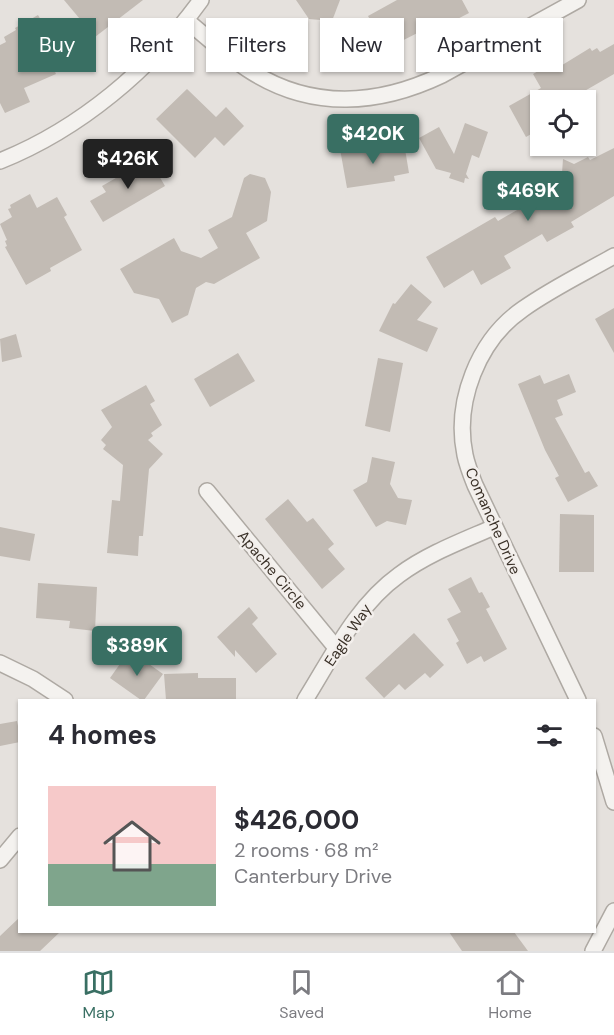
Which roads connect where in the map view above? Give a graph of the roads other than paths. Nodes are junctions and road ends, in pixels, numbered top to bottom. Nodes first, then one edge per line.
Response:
1 (201, 0) edge
2 (578, 0) edge
3 (188, 18) edge
4 (194, 27) edge
5 (137, 72) edge
6 (0, 161) edge
7 (614, 256) edge
8 (207, 491) dead end
9 (494, 527) junction
10 (337, 649) junction
11 (0, 663) edge
12 (63, 699) edge
13 (306, 699) edge
14 (578, 699) edge
15 (596, 743) edge
16 (614, 802) edge
17 (18, 838) edge
18 (0, 860) edge
19 (614, 911) edge
20 (593, 951) edge

1 - 3 street
2 - 4 street
5 - 6 street
7 - 9 street, Comanche Drive
8 - 10 street, Apache Circle
9 - 10 street, Eagle Way
9 - 14 street, Comanche Drive
10 - 13 street, Eagle Way
11 - 12 street
15 - 16 street
17 - 18 street
19 - 20 street

